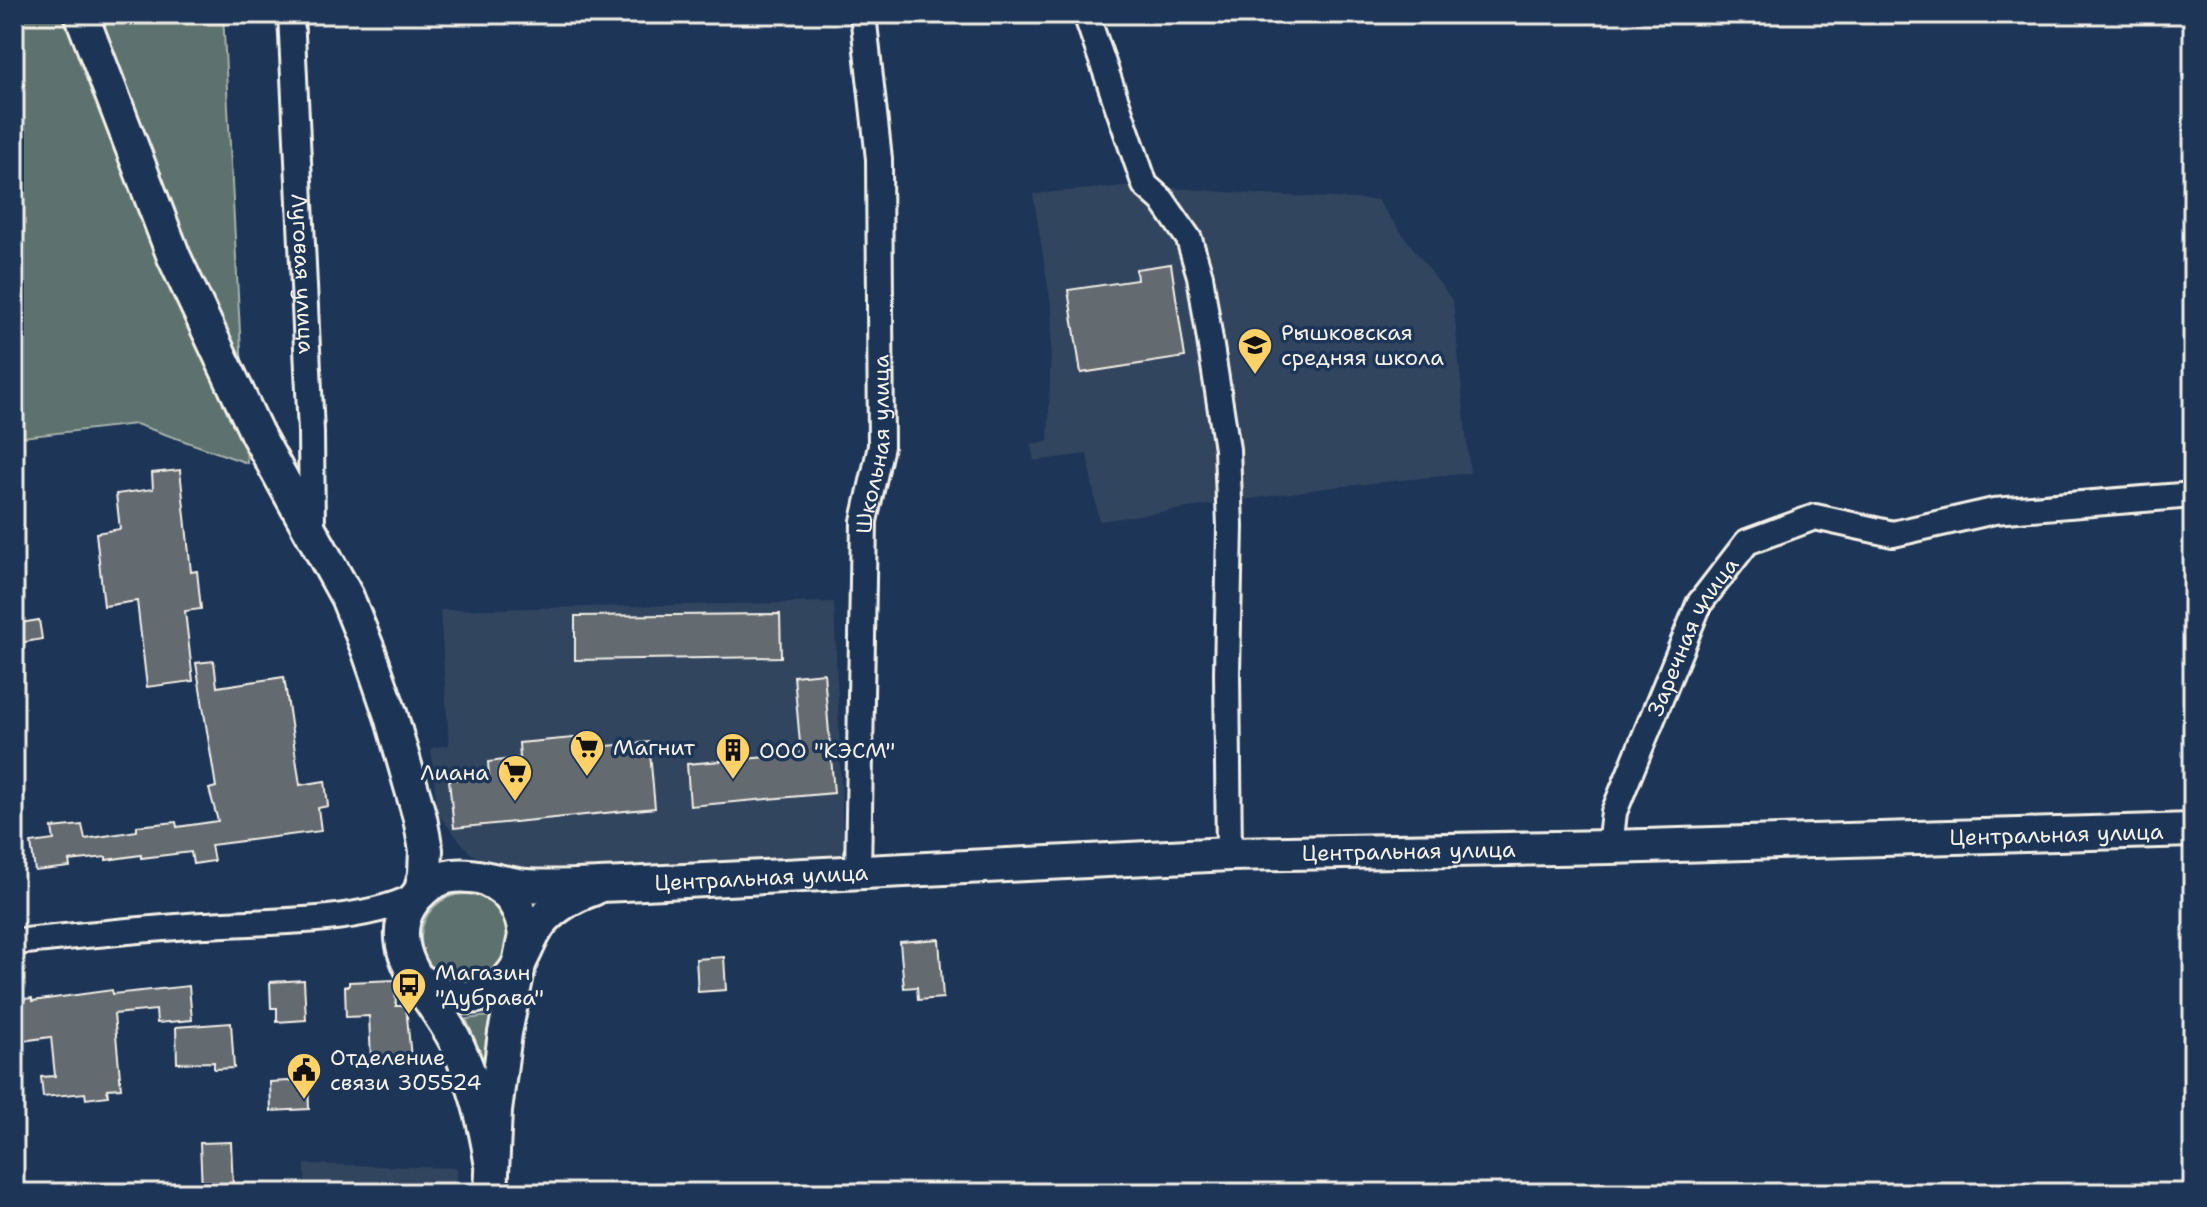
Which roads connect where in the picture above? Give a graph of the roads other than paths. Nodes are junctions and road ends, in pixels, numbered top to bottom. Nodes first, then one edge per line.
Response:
1 (81, 14) edge
2 (291, 14) edge
3 (863, 14) edge
4 (1086, 14) edge
5 (2193, 495) edge
6 (312, 532) junction
7 (420, 818) junction
8 (2193, 830) edge
9 (1610, 847) junction
10 (1229, 854) junction
11 (858, 873) junction
12 (491, 881) junction
13 (624, 884) junction
14 (420, 893) junction
15 (350, 915) junction
16 (14, 942) edge
17 (402, 947) junction
18 (520, 961) junction
19 (420, 980) junction
20 (491, 1161) junction
21 (491, 1193) edge

1 - 6 main road
2 - 6 street, Луговая улица
3 - 11 street, Школьная улица
4 - 10 street
5 - 9 street, Заречная улица
6 - 7 main road
7 - 12 main road
7 - 14 main road
8 - 9 main road, Центральная улица
9 - 10 main road, Центральная улица
10 - 11 main road, Центральная улица
11 - 13 main road, Центральная улица
12 - 13 main road
12 - 14 main road
12 - 18 main road
13 - 18 main road
14 - 15 street
14 - 17 main road
15 - 16 street
15 - 17 street
17 - 19 main road
18 - 19 main road
18 - 20 main road
19 - 20 main road
20 - 21 main road

